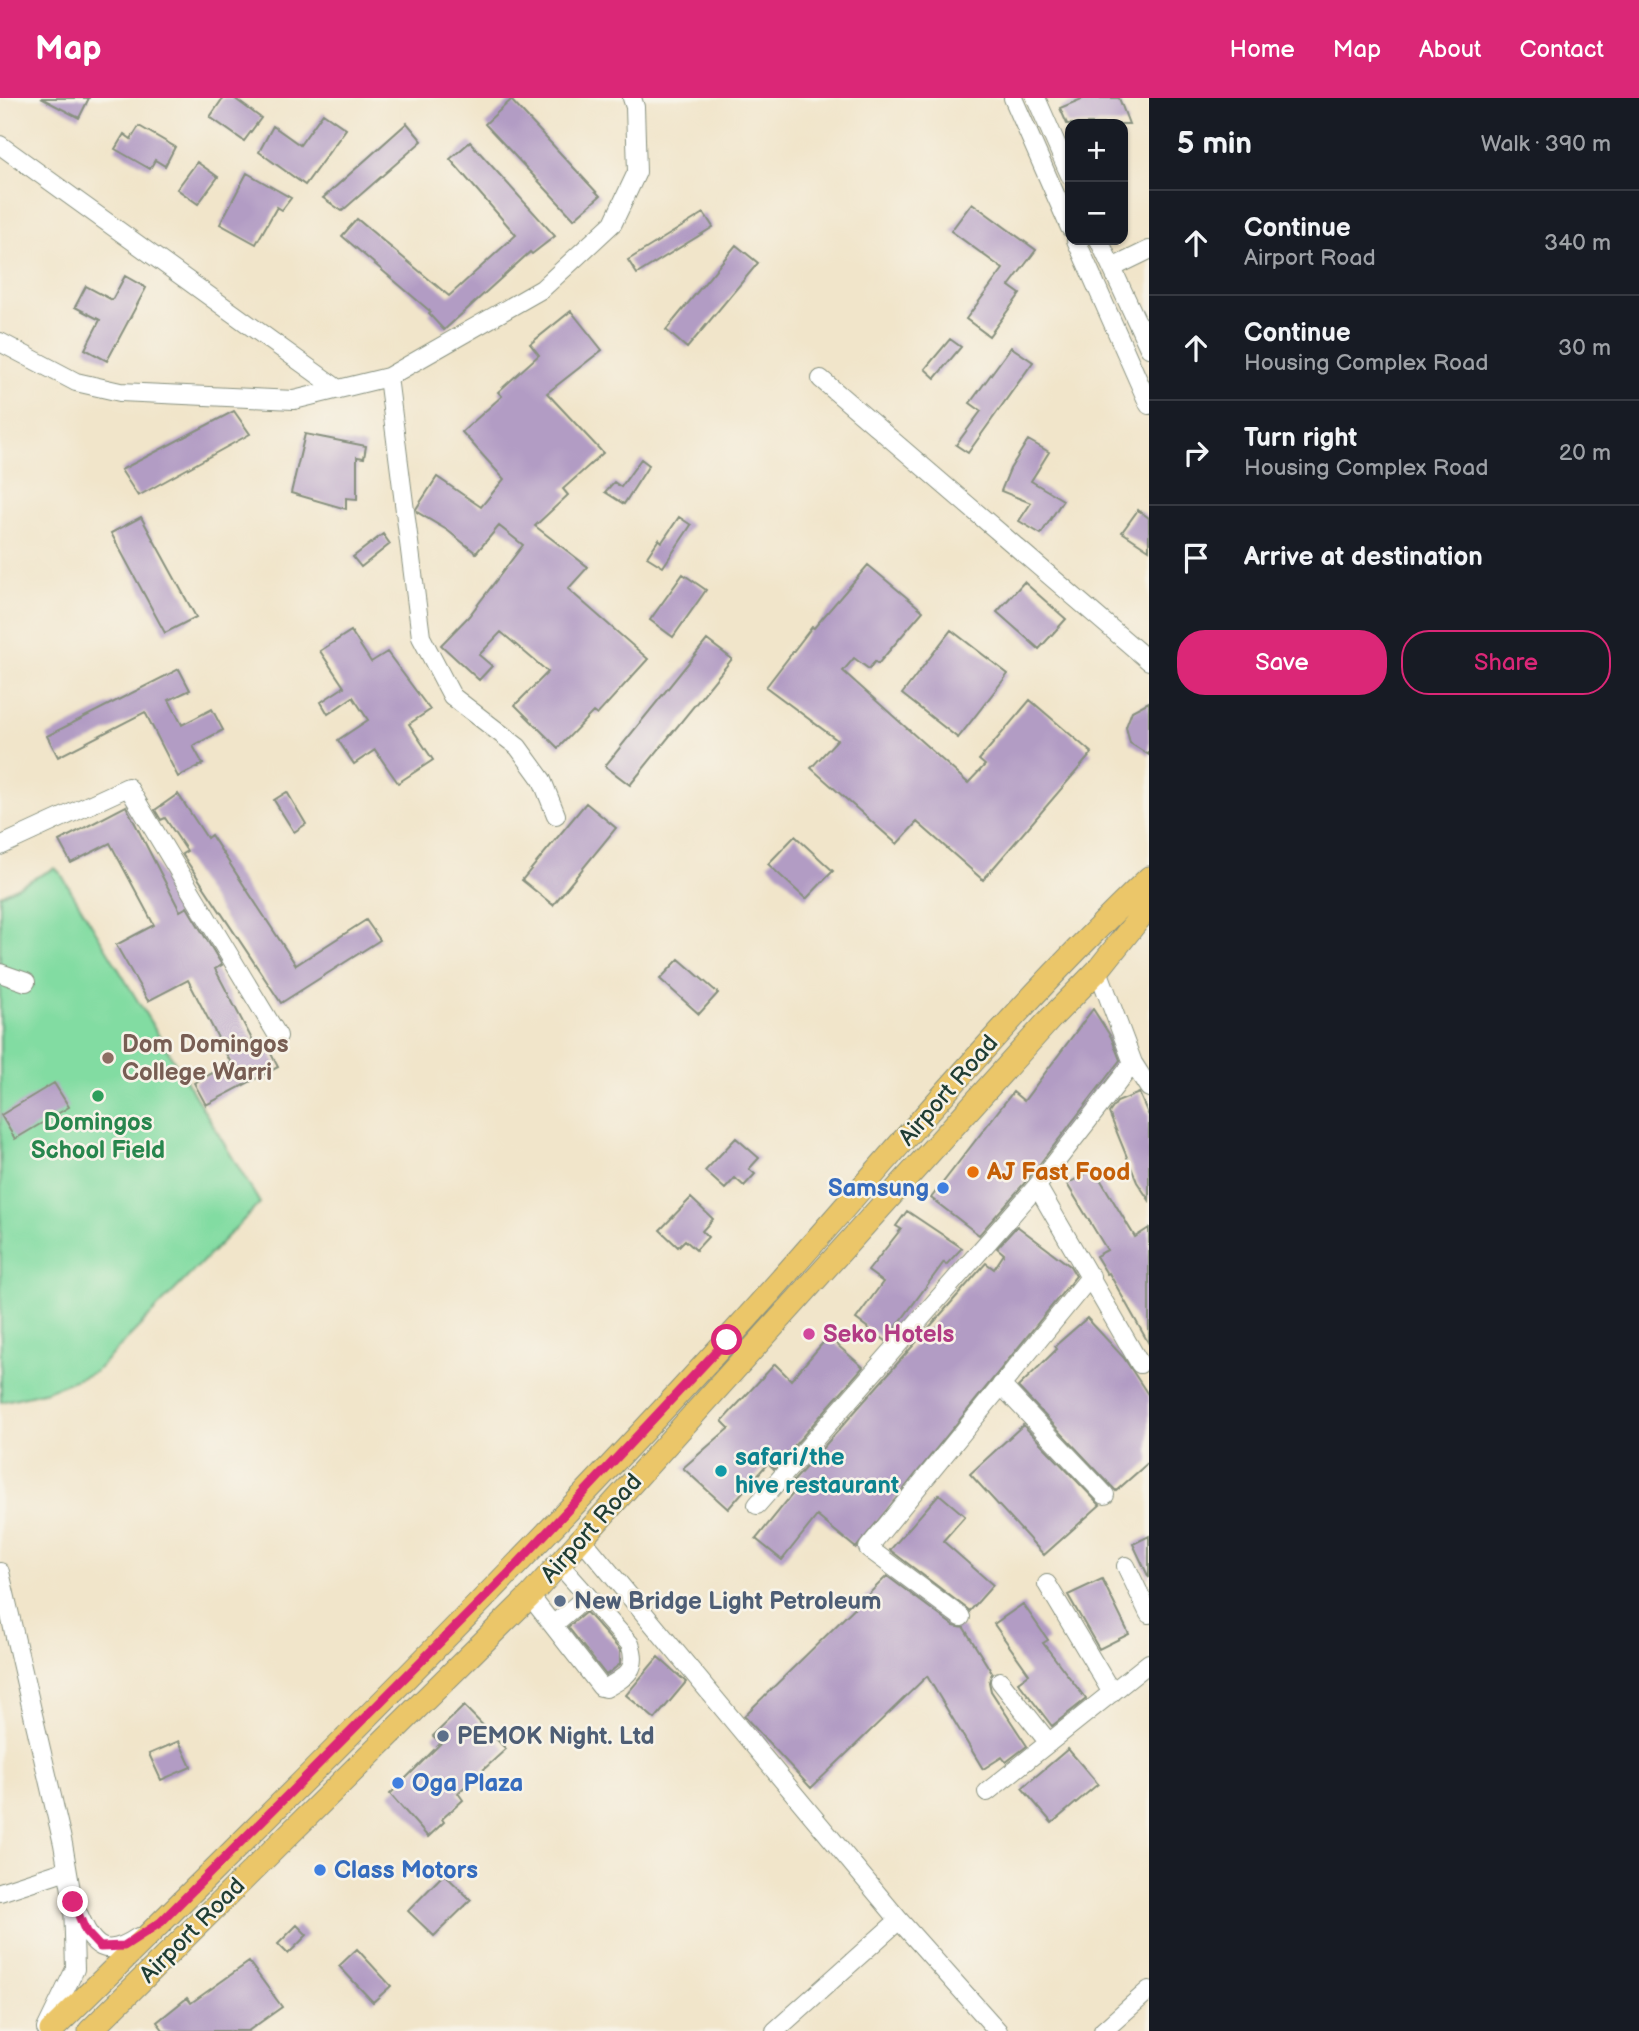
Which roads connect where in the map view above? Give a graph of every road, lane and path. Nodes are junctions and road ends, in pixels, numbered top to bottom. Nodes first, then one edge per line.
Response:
1 (632, 98) edge
2 (1013, 98) edge
3 (1036, 98) edge
4 (0, 145) edge
5 (1065, 164) edge
6 (1065, 217) edge
7 (1078, 245) edge
8 (1101, 245) edge
9 (1149, 250) edge
10 (1112, 268) junction
11 (0, 342) edge
12 (1149, 348) edge
13 (388, 377) junction
14 (821, 379) dead end
15 (338, 389) junction
16 (1149, 405) edge
17 (1149, 661) edge
18 (556, 816) dead end
19 (0, 846) edge
20 (1149, 878) edge
21 (1149, 906) edge
22 (1098, 970) junction
23 (0, 973) edge
24 (26, 982) dead end
25 (278, 1036) dead end
26 (1133, 1063) junction
27 (1149, 1088) edge
28 (1037, 1186) junction
29 (1091, 1276) junction
30 (1140, 1364) dead end
31 (1001, 1385) junction
32 (1105, 1495) dead end
33 (757, 1505) dead end
34 (582, 1539) junction
35 (559, 1564) junction
36 (1126, 1566) dead end
37 (0, 1572) edge
38 (1047, 1584) dead end
39 (530, 1596) junction
40 (587, 1597) junction
41 (1149, 1614) edge
42 (961, 1618) dead end
43 (553, 1625) junction
44 (443, 1640) junction
45 (466, 1659) junction
46 (1149, 1663) edge
47 (1000, 1681) dead end
48 (1112, 1693) junction
49 (1049, 1743) junction
50 (987, 1793) dead end
51 (67, 1870) junction
52 (0, 1892) edge
53 (73, 1902) junction
54 (899, 1920) junction
55 (161, 1922) junction
56 (1149, 1990) edge
57 (44, 2031) edge
58 (51, 2031) edge
59 (90, 2031) edge
60 (775, 2031) edge
61 (998, 2031) edge
62 (1103, 2031) edge

1 - 13 street
2 - 6 street
3 - 5 street
4 - 15 street
7 - 16 street
8 - 10 street
9 - 10 street
10 - 12 street
11 - 15 street
13 - 15 street
13 - 18 street
14 - 17 street
19 - 25 street
20 - 44 main road, Airport Road
21 - 22 main road, Airport Road
22 - 26 street
22 - 34 main road, Airport Road
23 - 24 street
26 - 27 street
26 - 28 street
28 - 29 street
28 - 33 street
29 - 30 street
29 - 31 street
31 - 32 street
31 - 42 street
34 - 35 main road, Airport Road
34 - 54 street
35 - 39 main road, Airport Road
35 - 40 street
36 - 41 street
37 - 51 street
38 - 48 street
39 - 43 street
39 - 45 main road, Airport Road
40 - 43 street
40 - 43 street
44 - 45 main road
44 - 55 main road, Airport Road
45 - 59 main road, Airport Road
46 - 48 street
47 - 49 street
48 - 49 street
49 - 50 street
51 - 52 street
51 - 53 street
53 - 55 street
53 - 57 street
54 - 60 street
54 - 61 street
55 - 58 main road, Airport Road
56 - 62 street

